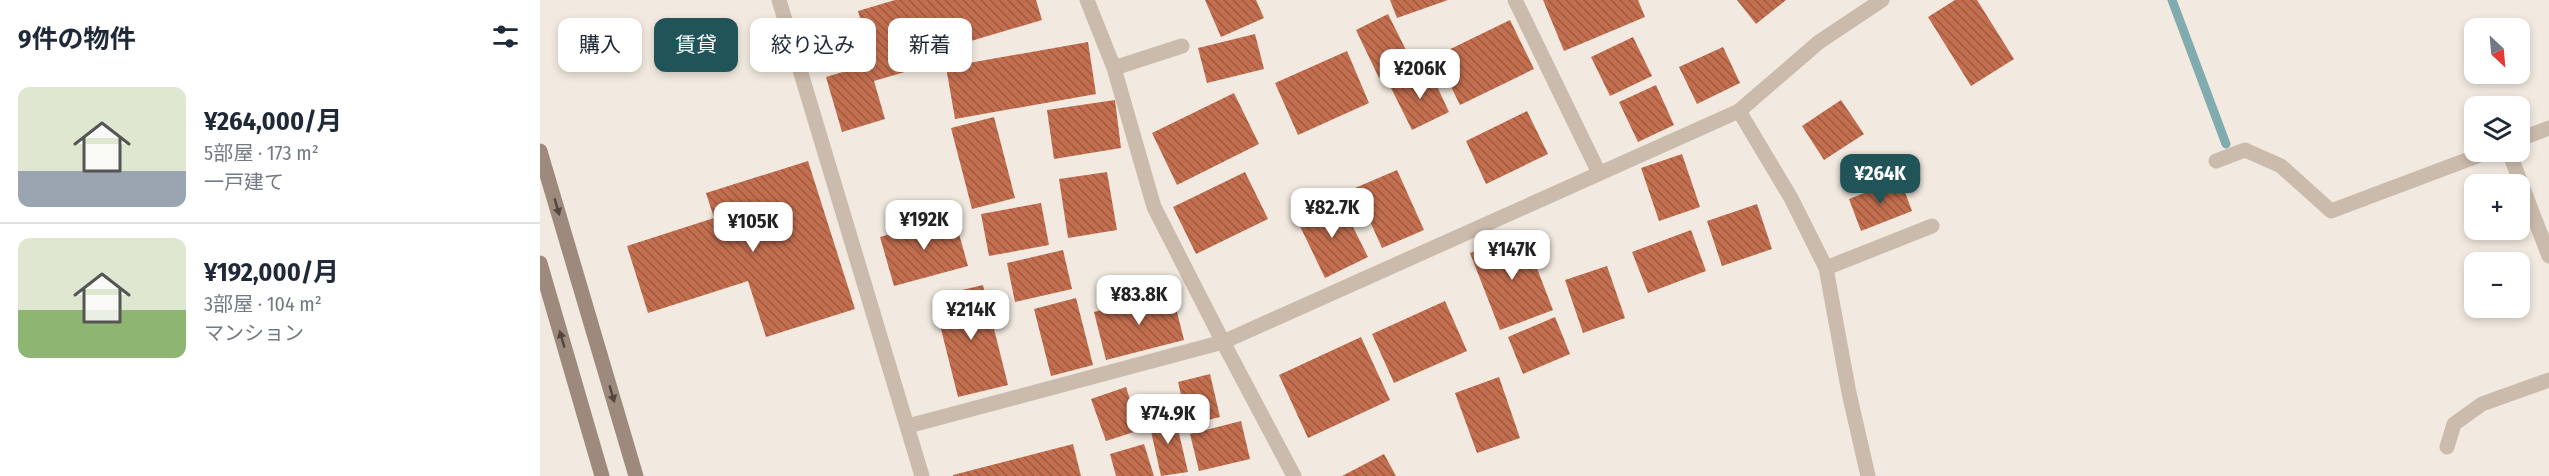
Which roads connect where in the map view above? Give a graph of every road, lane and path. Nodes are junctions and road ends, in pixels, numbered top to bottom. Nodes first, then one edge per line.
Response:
1 (779, 0) edge
2 (1087, 0) edge
3 (1515, 0) edge
4 (1882, 0) edge
5 (1182, 46) dead end
6 (1114, 68) junction
7 (1739, 111) junction
8 (2549, 128) edge
9 (2530, 135) edge
10 (540, 151) edge
11 (2464, 161) edge
12 (2216, 162) dead end
13 (2513, 162) edge
14 (1599, 173) junction
15 (1932, 226) dead end
16 (2549, 256) edge
17 (540, 263) edge
18 (1826, 268) junction
19 (1223, 342) junction
20 (2549, 380) edge
21 (908, 426) junction
22 (2447, 447) dead end
23 (602, 476) edge
24 (636, 476) edge
25 (922, 476) edge
26 (1294, 476) edge
27 (1868, 476) edge

1 - 21 street
2 - 6 street
3 - 14 street
4 - 7 street
5 - 6 street
6 - 19 street
7 - 14 street
7 - 18 street
8 - 9 street
10 -> 24 street
11 - 12 street
13 - 16 street
14 - 19 street
15 - 18 street
23 -> 17 street
18 - 27 street
19 - 21 street
19 - 26 street
20 - 22 street
21 - 25 street

